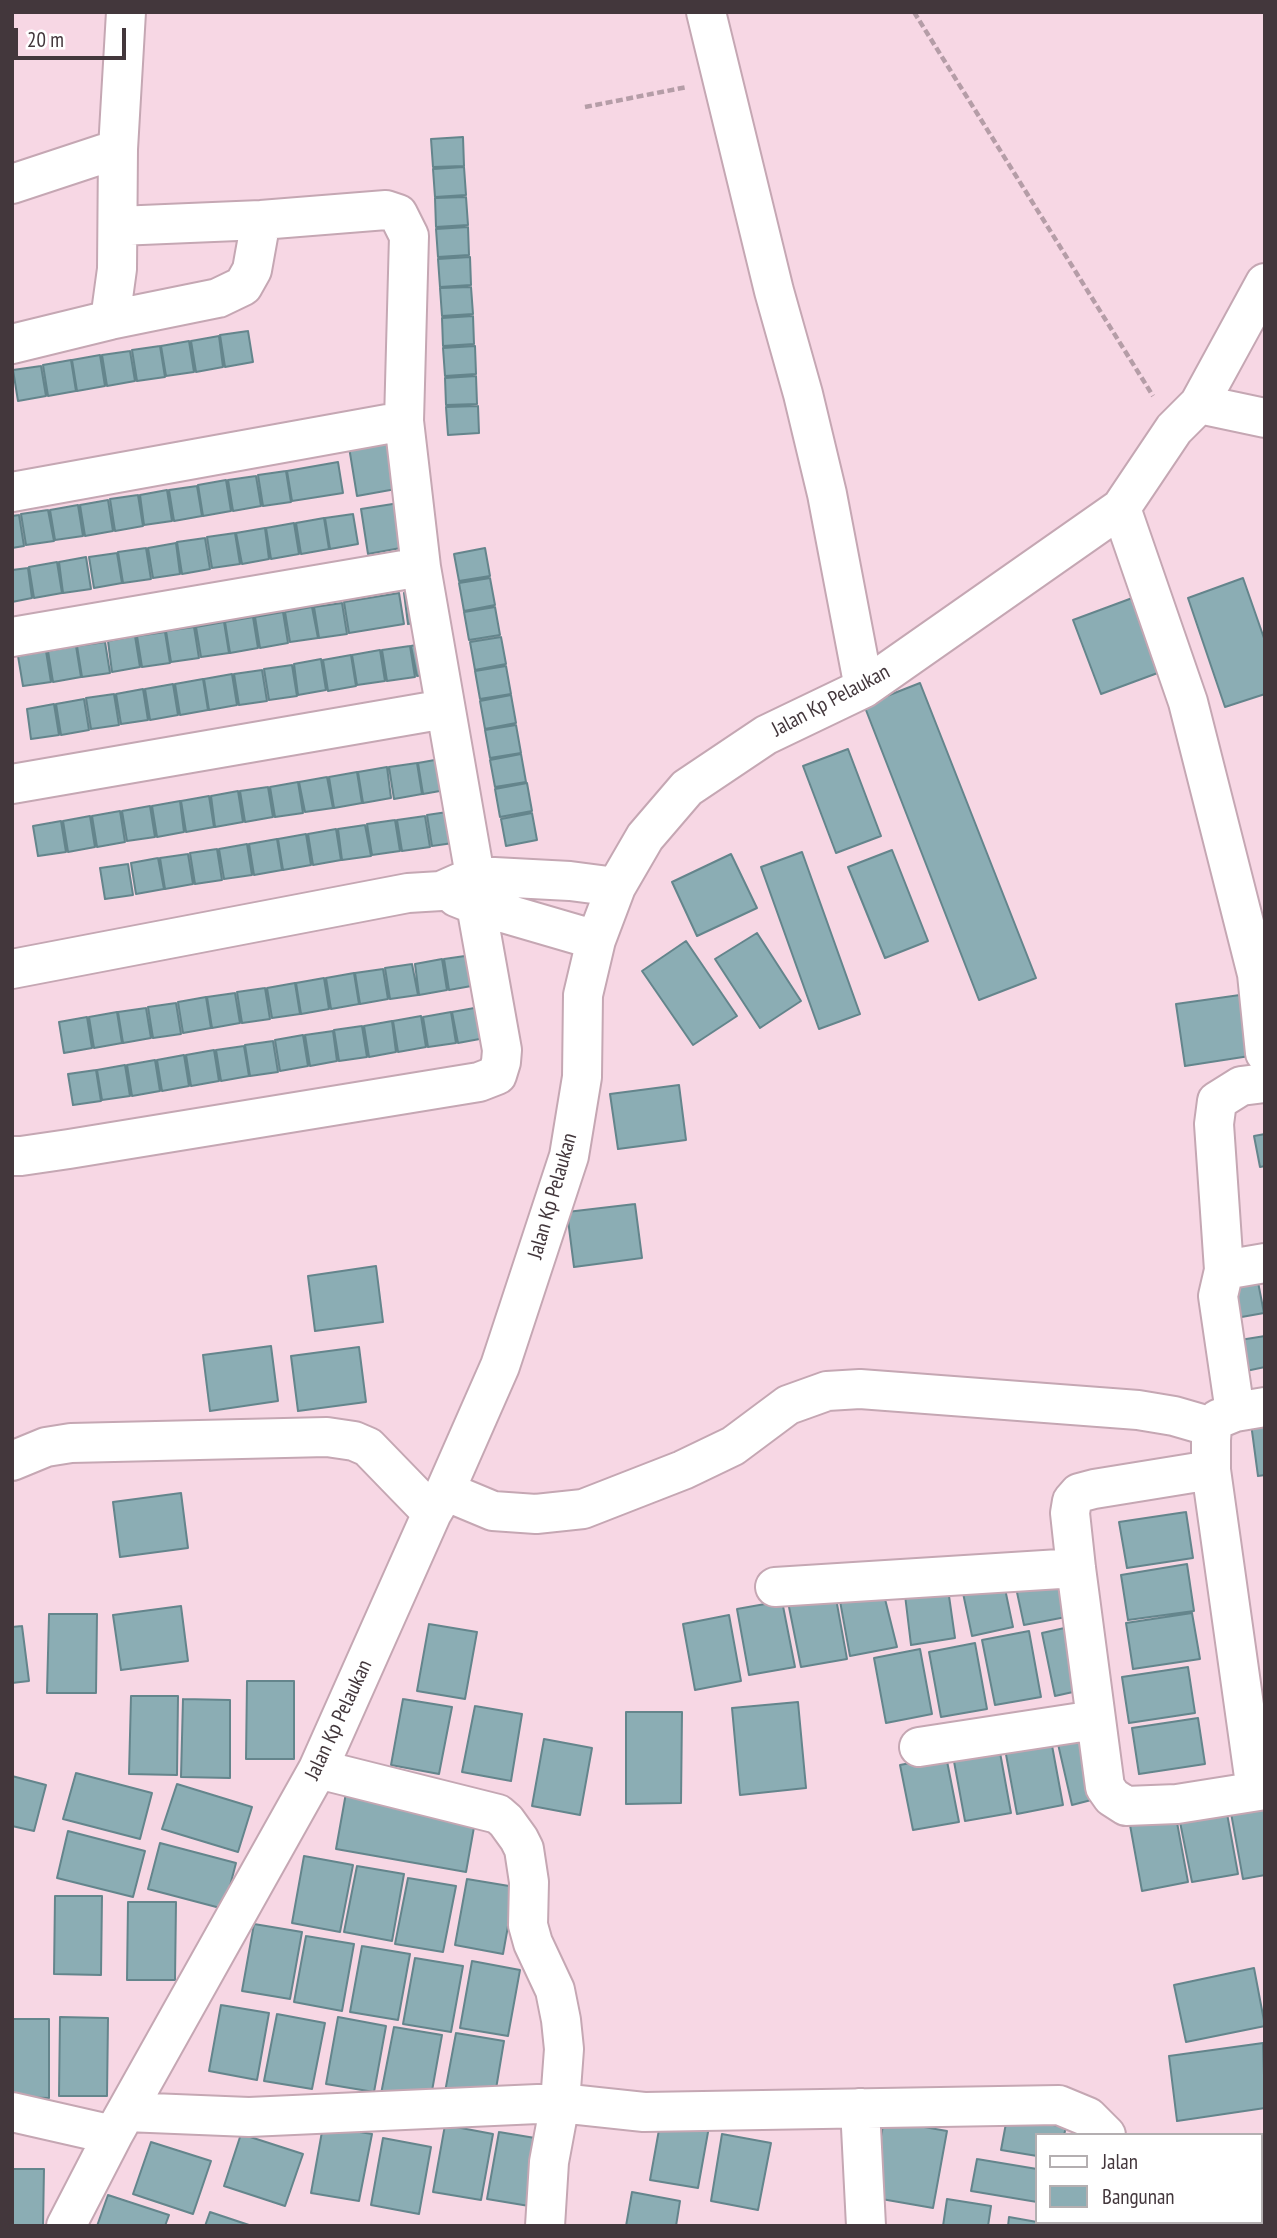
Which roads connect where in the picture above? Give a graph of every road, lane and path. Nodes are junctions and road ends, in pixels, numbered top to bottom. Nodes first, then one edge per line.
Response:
1 (126, 12) edge
2 (706, 12) edge
3 (914, 12) edge
4 (721, 80) junction
5 (584, 107) dead end
6 (118, 149) junction
7 (12, 184) edge
8 (261, 220) junction
9 (118, 226) junction
10 (1265, 283) edge
11 (110, 320) junction
12 (12, 344) edge
13 (1187, 417) junction
14 (1265, 418) edge
15 (404, 421) junction
16 (12, 492) edge
17 (1121, 508) junction
18 (421, 566) junction
19 (12, 637) edge
20 (864, 688) junction
21 (445, 709) junction
22 (12, 784) edge
23 (616, 887) junction
24 (464, 891) junction
25 (596, 940) junction
26 (12, 969) edge
27 (1265, 1053) edge
28 (1265, 1083) edge
29 (12, 1156) edge
30 (1265, 1263) edge
31 (1224, 1270) junction
32 (1237, 1415) edge
33 (12, 1461) edge
34 (1211, 1470) junction
35 (438, 1502) junction
36 (1076, 1567) junction
37 (775, 1587) dead end
38 (1250, 1645) edge
39 (1095, 1720) junction
40 (919, 1746) dead end
41 (318, 1769) junction
42 (1260, 1790) edge
43 (560, 2103) junction
44 (860, 2108) junction
45 (12, 2112) edge
46 (120, 2124) junction
47 (1104, 2133) edge
48 (66, 2226) edge
49 (545, 2226) edge
50 (866, 2226) edge

1 - 6 street
2 - 4 street
3 - 13 path
4 - 5 path
4 - 20 street
6 - 7 street
6 - 9 street
8 - 9 street
8 - 11 street
8 - 15 street
9 - 11 street
10 - 13 street, Jalan Kp Pelaukan
11 - 12 street
13 - 14 street
13 - 17 street, Jalan Kp Pelaukan
15 - 16 street
15 - 18 street
17 - 20 street, Jalan Kp Pelaukan
17 - 27 street
18 - 19 street
18 - 21 street
20 - 23 street, Jalan Kp Pelaukan
21 - 22 street
21 - 24 street
23 - 24 street
23 - 25 street, Jalan Kp Pelaukan
24 - 25 street
24 - 26 street
24 - 29 street
25 - 35 street, Jalan Kp Pelaukan
28 - 31 street
30 - 31 street
31 - 32 street
32 - 34 street
32 - 35 street
33 - 35 street
34 - 36 street
34 - 38 street
35 - 41 street, Jalan Kp Pelaukan
36 - 37 street
36 - 39 street
38 - 42 street
39 - 40 street
39 - 42 street
41 - 43 street
41 - 46 street, Jalan Kp Pelaukan
43 - 44 street
43 - 46 street
43 - 49 street
44 - 47 street
44 - 50 street
45 - 46 street
46 - 48 street, Jalan Kp Pelaukan

